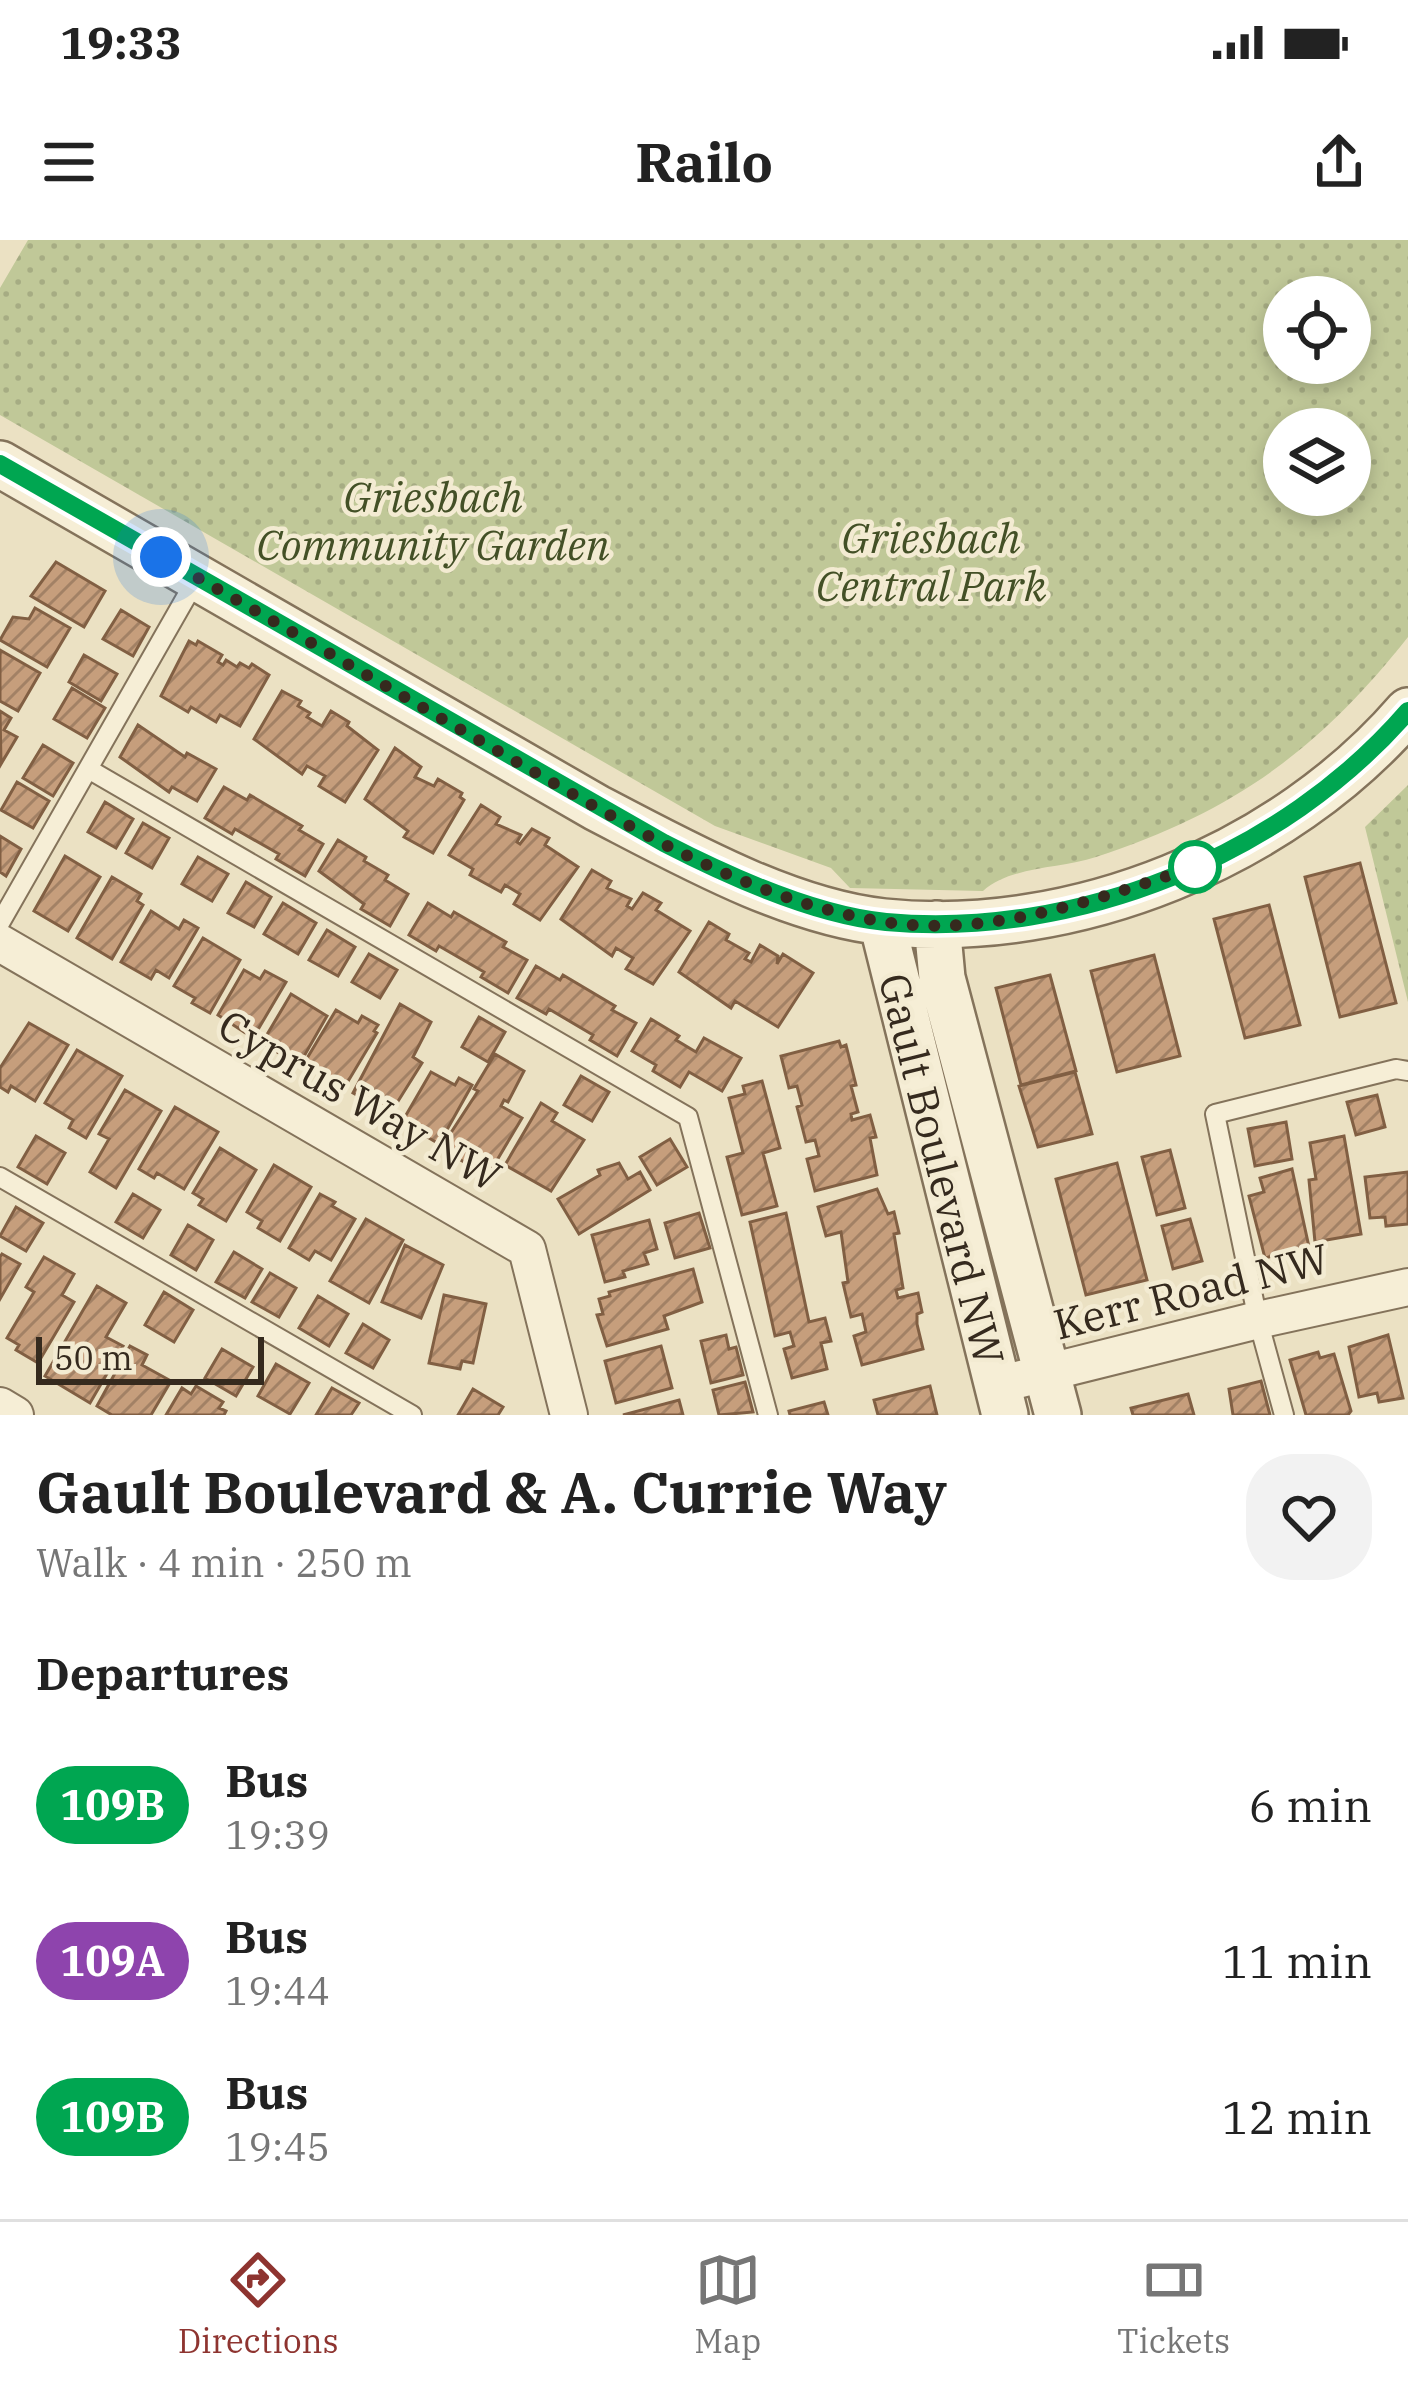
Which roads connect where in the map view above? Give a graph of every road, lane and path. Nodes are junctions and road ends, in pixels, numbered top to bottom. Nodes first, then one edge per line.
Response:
1 (6, 482) edge
2 (197, 578) junction
3 (1408, 711) edge
4 (90, 770) junction
5 (0, 922) edge
6 (882, 922) junction
7 (937, 923) junction
8 (0, 943) edge
9 (1408, 1071) edge
10 (0, 1177) edge
11 (1408, 1287) edge
12 (1258, 1320) junction
13 (1053, 1394) edge
14 (1001, 1400) edge
15 (0, 1406) edge
16 (16, 1415) edge
17 (412, 1415) edge
18 (569, 1415) edge
19 (768, 1415) edge
20 (1284, 1415) edge

1 - 2 street
2 - 4 lane
2 - 6 street
3 - 7 street
4 - 5 lane
4 - 19 lane
6 - 7 street
6 - 14 street, Gault Boulevard NW
7 - 13 street, Gault Boulevard NW
8 - 18 street, Cyprus Way NW
9 - 12 lane
10 - 17 lane
11 - 12 street, Kerr Road NW
12 - 13 street, Kerr Road NW
12 - 20 lane
13 - 14 street, Kerr Road NW
15 - 16 street

